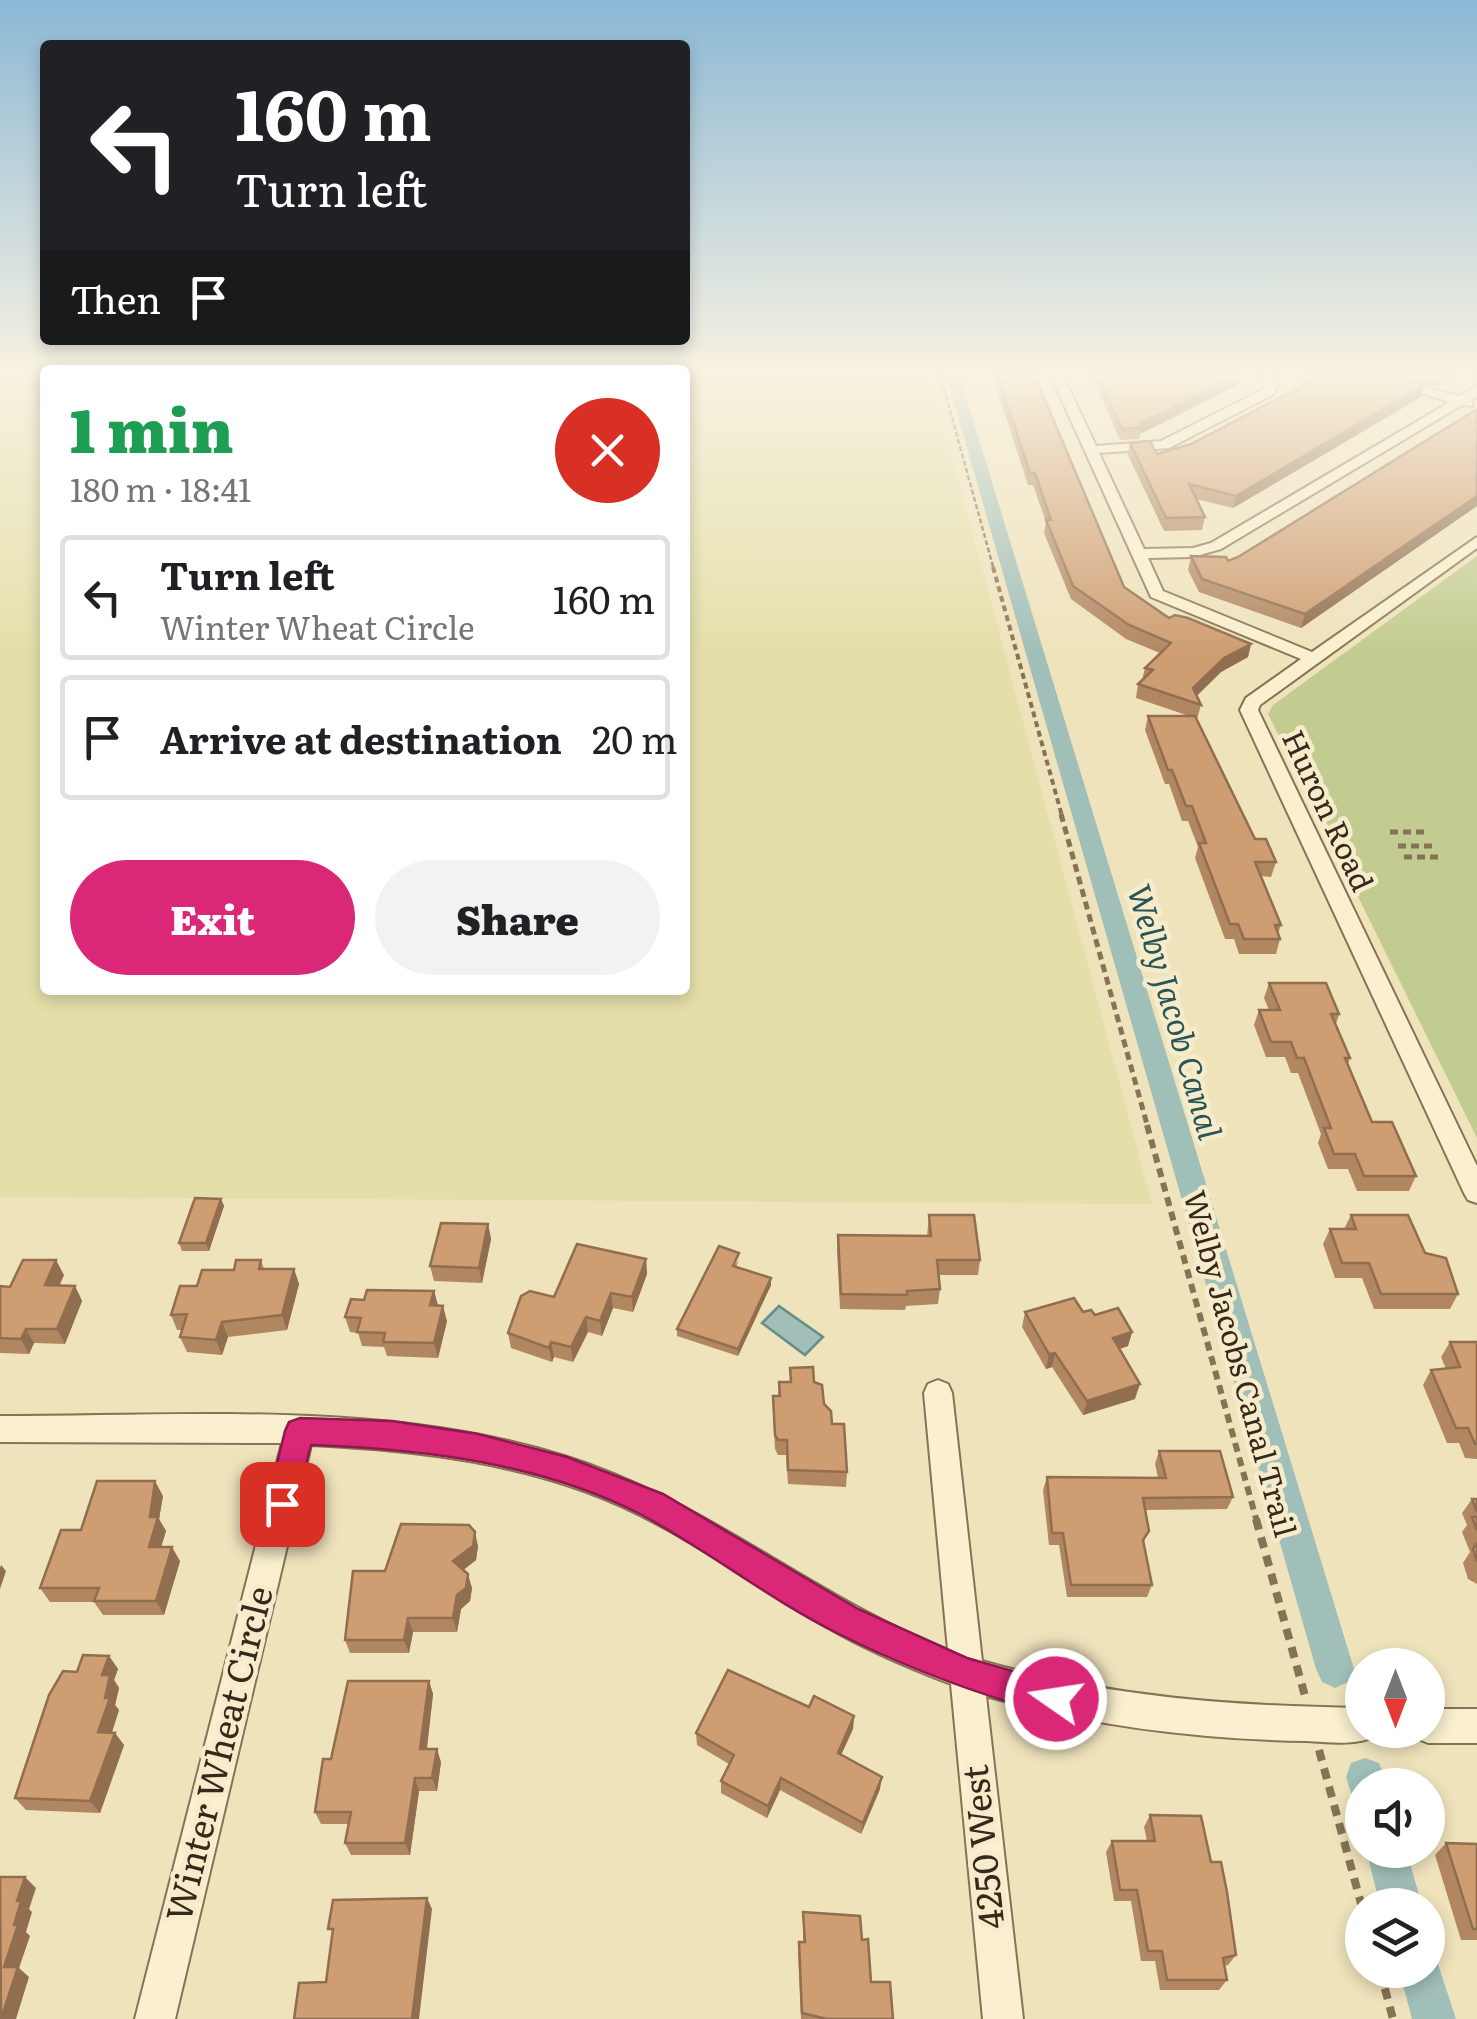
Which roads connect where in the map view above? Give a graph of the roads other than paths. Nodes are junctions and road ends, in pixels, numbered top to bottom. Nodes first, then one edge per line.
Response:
1 (1099, 468) edge
2 (1347, 468) edge
3 (1477, 540) edge
4 (1139, 554) junction
5 (1310, 657) junction
6 (1477, 1193) edge
7 (938, 1393) dead end
8 (0, 1429) edge
9 (300, 1431) junction
10 (965, 1674) junction
11 (1345, 1725) edge
12 (1445, 1726) edge
13 (1477, 1726) edge
14 (156, 2019) edge
15 (1003, 2019) edge

1 - 4 street
2 - 4 street
3 - 5 street, Huron Road
4 - 5 street
5 - 6 street, Huron Road
7 - 10 street, 4250 West
8 - 9 street
9 - 10 street
9 - 14 street, Winter Wheat Circle
10 - 11 street
10 - 15 street, 4250 West
12 - 13 street

